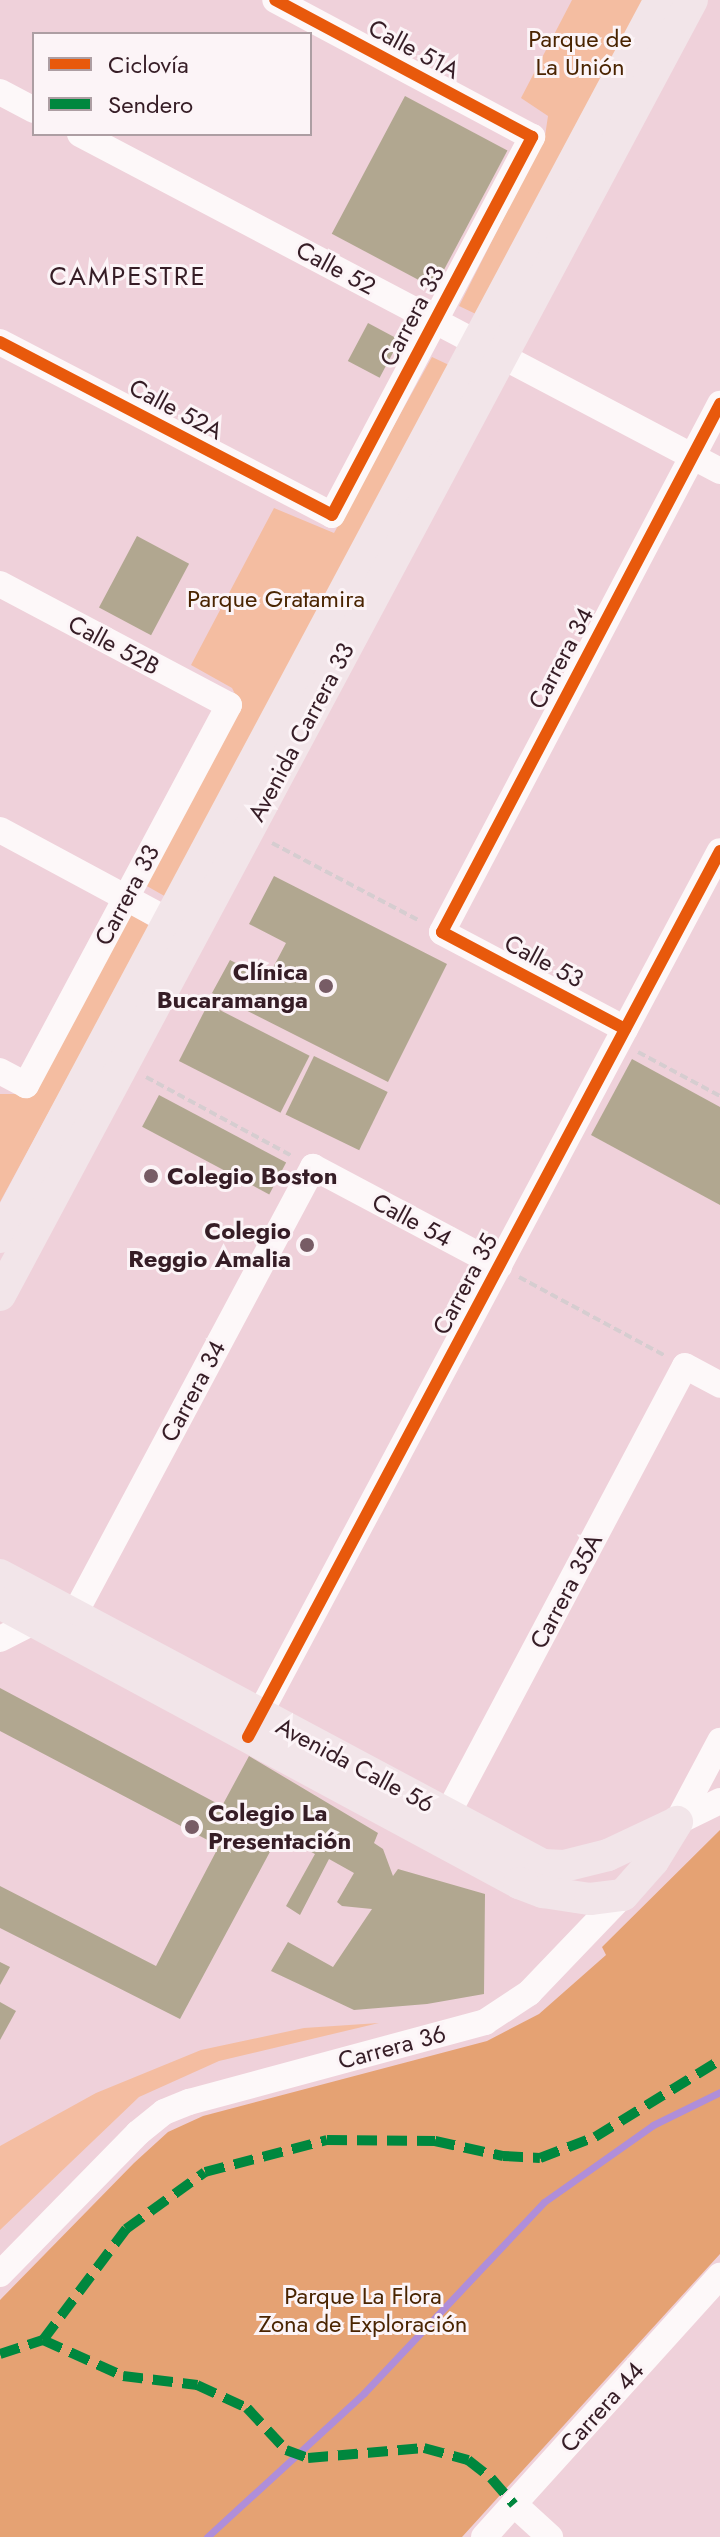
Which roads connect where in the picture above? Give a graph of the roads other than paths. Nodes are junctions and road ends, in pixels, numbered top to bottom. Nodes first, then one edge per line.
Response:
1 (275, 0) edge
2 (660, 0) edge
3 (692, 0) edge
4 (0, 92) edge
5 (32, 109) edge
6 (84, 136) edge
7 (532, 137) joint
8 (435, 320) junction
9 (0, 342) edge
10 (490, 349) junction
11 (720, 404) edge
12 (693, 456) junction
13 (720, 471) edge
14 (332, 515) joint
15 (0, 584) edge
16 (229, 705) joint
17 (0, 830) edge
18 (720, 851) edge
19 (126, 898) junction
20 (169, 921) junction
21 (442, 932) joint
22 (622, 1035) junction
23 (0, 1071) edge
24 (313, 1167) joint
25 (0, 1237) edge
26 (499, 1266) junction
27 (0, 1295) edge
28 (720, 1385) edge
29 (0, 1575) edge
30 (0, 1603) edge
31 (74, 1615) junction
32 (34, 1622) junction
33 (0, 1639) edge
34 (254, 1725) junction
35 (720, 1741) edge
36 (720, 1801) edge
37 (447, 1815) junction
38 (677, 1822) junction
39 (623, 1895) junction
40 (0, 2274) edge
41 (720, 2276) edge
42 (514, 2504) junction
43 (484, 2537) edge
44 (550, 2537) edge

1 - 7 street, Calle 51A
2 - 10 main road, Avenida Carrera 33
3 - 10 main road, Avenida Carrera 33
4 - 5 street
6 - 8 street, Calle 52
7 - 8 street, Carrera 33
8 - 10 street, Calle 52
8 - 14 street, Carrera 33
9 - 14 street, Calle 52A
10 - 12 street, Calle 52
10 - 20 main road, Avenida Carrera 33
10 - 27 main road, Avenida Carrera 33
11 - 12 street, Carrera 34
12 - 13 street, Calle 52
12 - 21 street, Carrera 34
15 - 16 street, Calle 52B
16 - 19 street, Carrera 33
17 - 19 street
18 - 22 street, Carrera 35
19 - 20 street
19 - 23 street, Carrera 33
20 - 25 main road, Avenida Carrera 33
21 - 22 street, Calle 53
22 - 26 street, Carrera 35
24 - 26 street, Calle 54
24 - 31 street, Carrera 34
26 - 34 street, Carrera 35
28 - 37 street, Carrera 35A
29 - 31 main road, Avenida Calle 56
30 - 32 main road, Avenida Calle 56
31 - 34 main road, Avenida Calle 56
32 - 33 street
32 - 34 main road, Avenida Calle 56
34 - 37 main road, Avenida Calle 56
34 - 39 main road, Avenida Calle 56
35 - 38 street, Carrera 36
36 - 38 street
37 - 38 main road, Avenida Calle 56
38 - 39 main road, Carrera 36
39 - 40 street, Carrera 36
41 - 42 street, Carrera 44
42 - 43 street, Carrera 44
42 - 44 street

